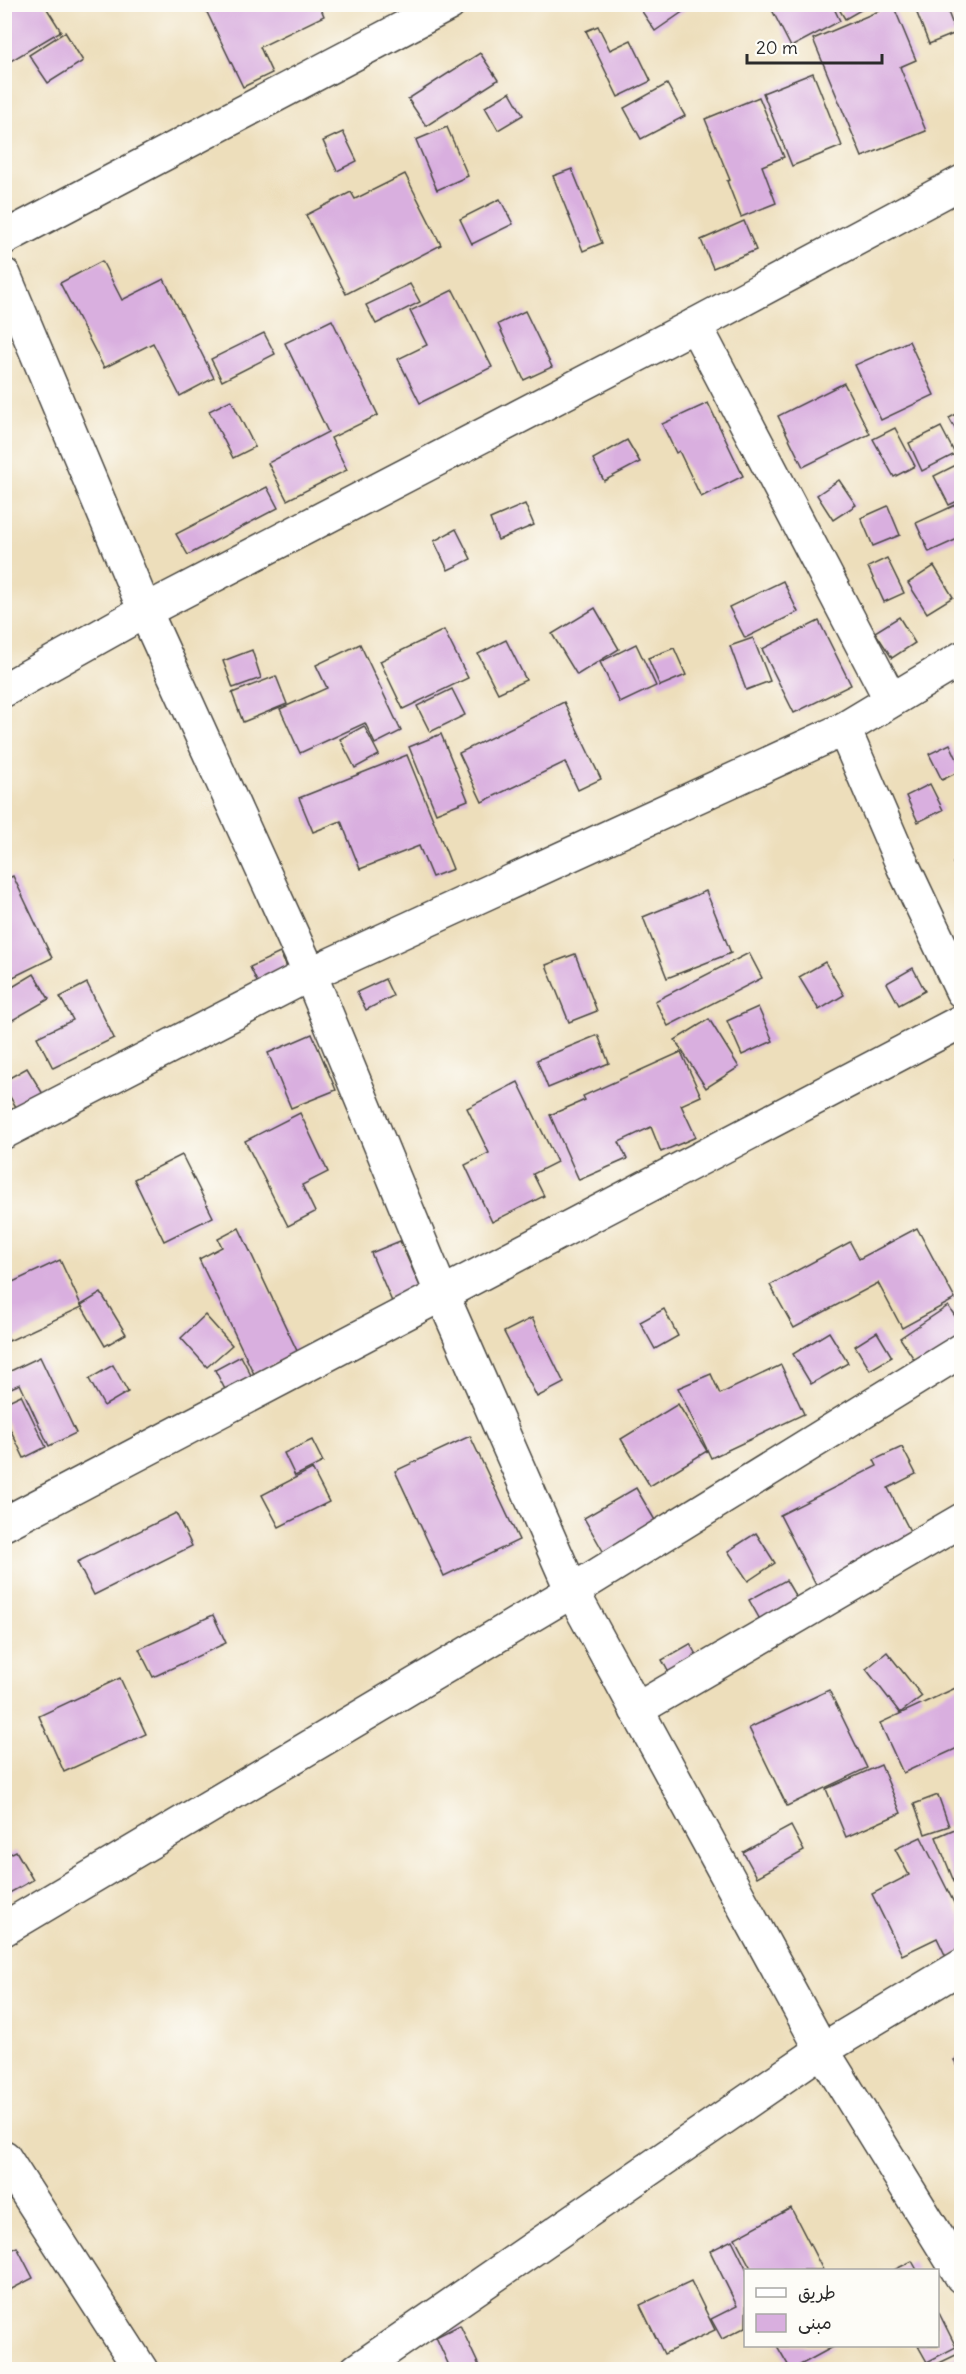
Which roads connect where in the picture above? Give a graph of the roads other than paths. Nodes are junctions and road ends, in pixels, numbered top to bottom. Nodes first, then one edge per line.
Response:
1 (449, 4) edge
2 (962, 182) edge
3 (4, 238) edge
4 (4, 275) edge
5 (695, 326) junction
6 (145, 611) junction
7 (962, 658) edge
8 (4, 690) edge
9 (891, 700) junction
10 (844, 729) junction
11 (310, 974) junction
12 (962, 992) edge
13 (962, 1021) edge
14 (4, 1132) edge
15 (441, 1292) junction
16 (962, 1350) edge
17 (962, 1521) edge
18 (4, 1524) edge
19 (572, 1591) junction
20 (636, 1710) junction
21 (4, 1929) edge
22 (962, 1966) edge
23 (822, 2050) junction
24 (4, 2157) edge
25 (962, 2277) edge
26 (141, 2370) edge
27 (357, 2370) edge

1 - 3 street
2 - 5 street
4 - 6 street
5 - 6 street
5 - 9 street
6 - 8 street
6 - 11 street
7 - 9 street
9 - 10 street
10 - 11 street
10 - 12 street
11 - 14 street
11 - 15 street
13 - 15 street
15 - 18 street
15 - 19 street
16 - 19 street
17 - 20 street
19 - 20 street
19 - 21 street
20 - 23 street
22 - 23 street
23 - 25 street
23 - 27 street
24 - 26 street

